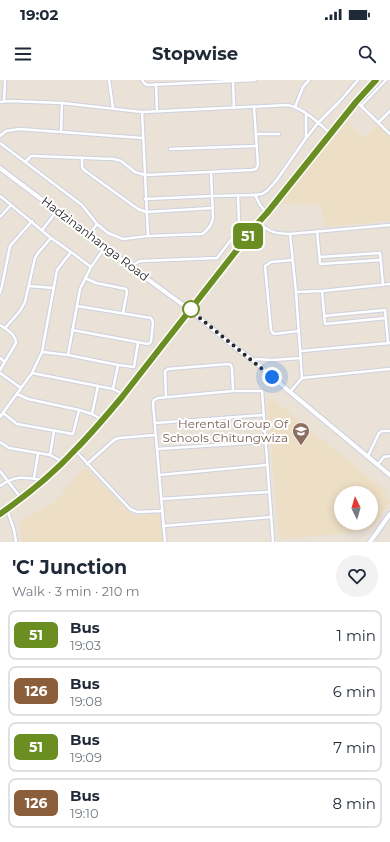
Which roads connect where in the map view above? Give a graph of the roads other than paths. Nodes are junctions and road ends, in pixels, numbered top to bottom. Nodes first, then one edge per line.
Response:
1 (5, 80) edge
2 (109, 80) edge
3 (142, 80) edge
4 (255, 80) edge
5 (310, 80) edge
6 (358, 80) edge
7 (376, 80) edge
8 (386, 80) edge
9 (201, 81) edge
10 (233, 81) junction
11 (156, 84) junction
12 (4, 101) junction
13 (0, 102) edge
14 (356, 102) junction
15 (62, 103) junction
16 (361, 106) junction
17 (254, 107) junction
18 (295, 107) junction
19 (113, 108) junction
20 (234, 108) junction
21 (157, 111) junction
22 (390, 111) edge
23 (142, 112) junction
24 (306, 113) junction
25 (379, 122) junction
26 (318, 123) junction
27 (61, 131) junction
28 (256, 134) junction
29 (279, 134) dead end
30 (331, 134) junction
31 (390, 134) edge
32 (0, 136) edge
33 (143, 138) junction
34 (306, 138) junction
35 (0, 142) edge
36 (256, 146) junction
37 (170, 149) dead end
38 (82, 158) junction
39 (25, 162) junction
40 (0, 168) edge
41 (211, 172) junction
42 (145, 175) junction
43 (238, 195) junction
44 (256, 195) junction
45 (0, 196) edge
46 (212, 196) junction
47 (145, 199) junction
48 (11, 205) junction
49 (212, 208) junction
50 (57, 211) junction
51 (146, 212) junction
52 (267, 213) junction
53 (0, 217) edge
54 (32, 221) junction
55 (258, 223) junction
56 (97, 224) junction
57 (390, 225) edge
58 (42, 230) junction
59 (317, 231) junction
60 (290, 234) junction
61 (88, 235) junction
62 (148, 236) junction
63 (51, 238) junction
64 (105, 247) junction
65 (71, 252) junction
66 (320, 257) junction
67 (293, 260) junction
68 (381, 260) junction
69 (91, 267) junction
70 (130, 267) junction
71 (85, 278) junction
72 (390, 284) edge
73 (383, 285) junction
74 (29, 286) junction
75 (54, 288) junction
76 (322, 291) junction
77 (296, 292) junction
78 (0, 293) edge
79 (77, 306) junction
80 (190, 310) junction
81 (123, 313) junction
82 (324, 316) junction
83 (386, 318) junction
84 (0, 324) edge
85 (5, 328) junction
86 (72, 330) junction
87 (299, 331) junction
88 (138, 343) junction
89 (389, 343) edge
90 (42, 352) junction
91 (301, 352) junction
92 (68, 355) junction
93 (0, 358) edge
94 (301, 358) junction
95 (256, 359) dead end
96 (5, 362) junction
97 (118, 365) junction
98 (390, 369) edge
99 (0, 372) edge
100 (32, 373) junction
101 (302, 378) junction
102 (98, 386) junction
103 (21, 388) junction
104 (113, 389) junction
105 (233, 391) junction
106 (290, 392) junction
107 (17, 394) junction
108 (124, 394) junction
109 (166, 397) junction
110 (79, 410) junction
111 (3, 413) junction
112 (92, 414) junction
113 (263, 415) junction
114 (0, 417) edge
115 (102, 420) junction
116 (155, 423) junction
117 (54, 431) junction
118 (390, 431) edge
119 (156, 435) junction
120 (0, 442) edge
121 (265, 442) junction
122 (157, 449) junction
123 (75, 450) junction
124 (38, 454) junction
125 (50, 455) junction
126 (368, 456) junction
127 (390, 456) edge
128 (61, 464) junction
129 (86, 464) junction
130 (378, 464) junction
131 (267, 465) junction
132 (0, 471) edge
133 (158, 475) junction
134 (390, 475) edge
135 (34, 478) junction
136 (44, 480) junction
137 (8, 481) junction
138 (0, 486) edge
139 (269, 492) junction
140 (21, 498) junction
141 (161, 499) junction
142 (7, 509) junction
143 (162, 511) junction
144 (0, 514) edge
145 (390, 514) edge
146 (271, 517) junction
147 (163, 526) junction
148 (16, 542) edge
149 (164, 542) edge
150 (273, 542) edge
151 (370, 542) edge

1 - 12 street
2 - 19 street
3 - 11 street
4 - 10 street
5 - 18 street
6 - 26 street
7 - 14 main road
8 - 16 street
9 - 10 street
9 - 11 street
10 - 20 street
11 - 21 street
12 - 13 street
12 - 15 street
14 - 16 street
14 - 30 main road
15 - 19 street
15 - 27 street
16 - 25 street
17 - 18 street
17 - 20 street
17 - 28 street
18 - 24 street
19 - 23 street
20 - 21 street
21 - 23 street
22 - 25 street
23 - 33 street
24 - 26 street
24 - 34 street
25 - 31 street
26 - 30 street
26 - 34 street
27 - 32 street
27 - 33 street
28 - 29 street
28 - 36 street
30 - 52 main road
33 - 42 street
34 - 44 street
35 - 39 street
36 - 37 street
36 - 41 street
38 - 39 street
38 - 42 street
38 - 51 street
39 - 56 street
40 - 50 main road, Hadzinanhanga Road
41 - 42 street
41 - 46 street
42 - 47 street
43 - 44 street
43 - 46 street
43 - 70 street
44 - 52 street
45 - 48 street
46 - 47 street
46 - 49 street
47 - 51 street
48 - 53 street
48 - 54 street
49 - 51 street
49 - 62 street
50 - 58 street
50 - 61 main road, Hadzinanhanga Road
51 - 62 street
52 - 55 main road
54 - 58 street
54 - 78 street
55 - 60 street
55 - 80 main road
56 - 61 street
56 - 62 street
57 - 59 street
58 - 63 street
59 - 60 street
59 - 66 street
60 - 67 street
61 - 64 main road, Hadzinanhanga Road
63 - 65 street
63 - 74 street
64 - 69 street
64 - 70 main road, Hadzinanhanga Road
65 - 69 street
65 - 75 street
66 - 68 street
66 - 68 street
67 - 77 street
67 - 87 street
68 - 73 street
69 - 71 street
70 - 80 main road, Hadzinanhanga Road
71 - 79 street
71 - 81 street
72 - 73 street
73 - 76 street
74 - 75 street
74 - 85 street
75 - 90 street
76 - 77 street
76 - 82 street
77 - 87 street
79 - 81 street
79 - 86 street
80 - 106 main road, Hadzinanhanga Road
80 - 108 main road
81 - 88 street
82 - 83 street
82 - 83 street
83 - 89 street
84 - 85 street
85 - 96 street
86 - 88 street
86 - 92 street
87 - 91 street
88 - 97 street
89 - 91 street
90 - 92 street
90 - 100 street
91 - 94 street
92 - 97 street
93 - 96 street
94 - 95 street
94 - 101 street
96 - 99 street
97 - 104 street
98 - 101 street
99 - 103 street
100 - 102 street
100 - 103 street
101 - 106 street
102 - 104 street
102 - 112 street
103 - 107 street
104 - 108 street
105 - 109 street
105 - 109 street
105 - 113 street
106 - 126 main road, Hadzinanhanga Road
107 - 110 street
107 - 111 street
108 - 115 main road
109 - 116 street
110 - 112 street
110 - 117 street
111 - 114 street
111 - 117 street
112 - 115 street
113 - 116 street
113 - 121 street
115 - 123 main road
116 - 119 street
117 - 125 street
118 - 126 street
119 - 122 street
119 - 129 street
120 - 124 street
121 - 122 street
121 - 131 street
122 - 133 street
123 - 128 main road
123 - 129 street
124 - 125 street
124 - 135 street
125 - 128 street
126 - 130 main road, Hadzinanhanga Road
127 - 130 street
128 - 136 main road
129 - 143 street
130 - 134 main road, Hadzinanhanga Road
131 - 133 street
131 - 139 street
132 - 137 street
133 - 141 street
135 - 136 street
135 - 137 street
136 - 140 main road
137 - 138 street
137 - 140 street
139 - 141 street
139 - 146 street
140 - 142 main road
141 - 143 street
142 - 144 main road
142 - 148 street
143 - 147 street
145 - 151 main road
146 - 147 street
146 - 150 street
147 - 149 street

